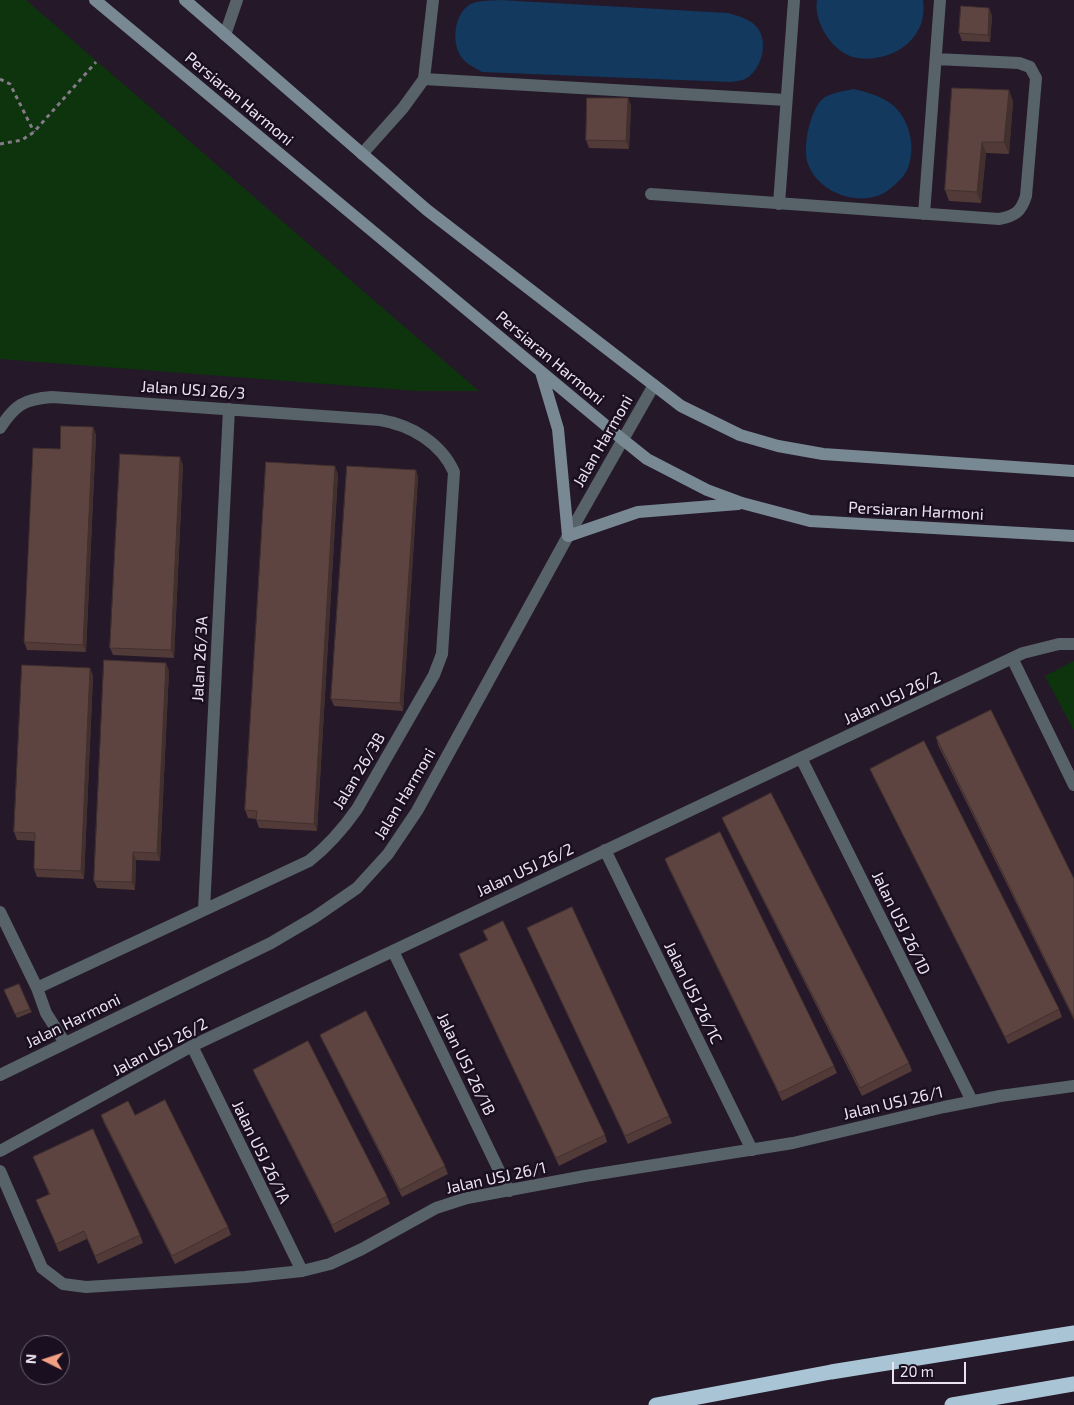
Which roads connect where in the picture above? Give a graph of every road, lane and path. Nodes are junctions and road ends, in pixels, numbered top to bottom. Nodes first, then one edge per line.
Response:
1 (95, 0) edge
2 (185, 0) edge
3 (237, 0) edge
4 (433, 0) edge
5 (794, 0) edge
6 (940, 0) edge
7 (225, 35) junction
8 (936, 59) junction
9 (96, 62) dead end
10 (0, 79) edge
11 (424, 79) junction
12 (786, 100) junction
13 (34, 132) junction
14 (0, 144) edge
15 (362, 154) junction
16 (650, 194) dead end
17 (779, 204) junction
18 (924, 214) junction
19 (541, 372) junction
20 (654, 385) junction
21 (229, 409) junction
22 (396, 422) joint
23 (0, 428) edge
24 (622, 439) junction
25 (1074, 471) edge
26 (742, 503) junction
27 (568, 536) junction
28 (1074, 536) edge
29 (1074, 644) edge
30 (1012, 658) junction
31 (801, 758) junction
32 (1074, 784) edge
33 (605, 850) junction
34 (204, 910) junction
35 (0, 912) edge
36 (393, 950) junction
37 (37, 988) junction
38 (65, 1043) junction
39 (192, 1046) junction
40 (0, 1075) edge
41 (1074, 1086) edge
42 (972, 1101) junction
43 (752, 1150) junction
44 (0, 1151) edge
45 (0, 1171) edge
46 (509, 1191) junction
47 (302, 1271) junction
48 (1074, 1333) edge
49 (1074, 1384) edge
50 (656, 1405) edge
51 (952, 1405) edge

1 - 19 main road, Persiaran Harmoni
2 - 7 main road
3 - 7 street
4 - 11 street
5 - 12 street
6 - 8 street
7 - 15 main road
8 - 18 street
8 - 18 street
9 - 13 path
10 - 13 path
11 - 12 street
11 - 15 street
12 - 17 street
13 - 14 path
15 - 20 main road
16 - 17 street
17 - 18 street
19 - 24 main road, Persiaran Harmoni
19 - 27 main road
20 - 24 street, Jalan Harmoni
20 - 25 main road
21 - 22 street, Jalan USJ 26/3
21 - 23 street, Jalan USJ 26/3
21 - 34 street, Jalan 26/3A
22 - 34 street, Jalan 26/3B
24 - 26 main road, Persiaran Harmoni
24 - 27 street, Jalan Harmoni
26 - 27 main road
26 - 28 main road, Persiaran Harmoni
27 - 38 street, Jalan Harmoni
29 - 30 street, Jalan USJ 26/2
30 - 31 street, Jalan USJ 26/2
30 - 32 street
31 - 33 street, Jalan USJ 26/2
31 - 42 street, Jalan USJ 26/1D
33 - 36 street, Jalan USJ 26/2
33 - 43 street, Jalan USJ 26/1C
34 - 37 street, Jalan 26/3B
35 - 37 street
36 - 39 street, Jalan USJ 26/2
36 - 46 street, Jalan USJ 26/1B
37 - 38 street
38 - 40 street, Jalan Harmoni
39 - 44 street, Jalan USJ 26/2
39 - 47 street, Jalan USJ 26/1A
41 - 42 street, Jalan USJ 26/1
42 - 43 street, Jalan USJ 26/1
43 - 46 street, Jalan USJ 26/1
45 - 47 street, Jalan USJ 26/1
46 - 47 street, Jalan USJ 26/1
48 - 50 highway
49 - 51 highway

